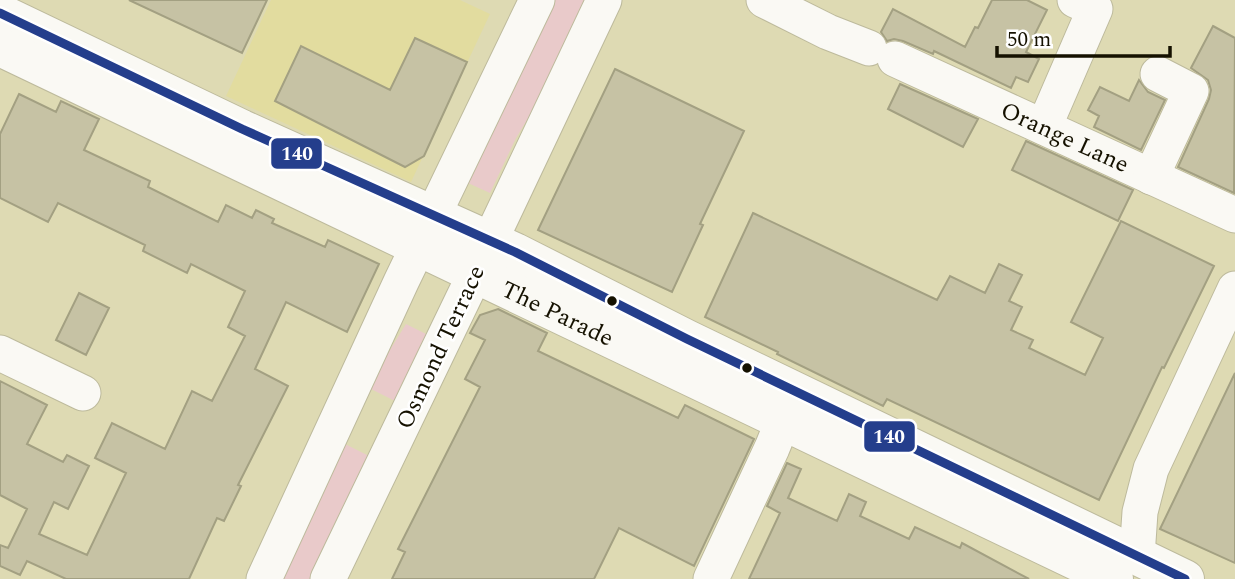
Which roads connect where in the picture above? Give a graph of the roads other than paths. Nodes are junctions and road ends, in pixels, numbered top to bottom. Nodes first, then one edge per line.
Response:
1 (537, 0) edge
2 (604, 0) edge
3 (764, 0) edge
4 (1075, 0) edge
5 (0, 13) edge
6 (0, 47) edge
7 (1158, 74) dead end
8 (101, 78) junction
9 (1044, 127) junction
10 (1151, 177) junction
11 (1235, 215) edge
12 (427, 231) junction
13 (482, 257) junction
14 (1235, 289) edge
15 (0, 353) edge
16 (83, 393) dead end
17 (788, 406) junction
18 (1103, 567) edge
19 (264, 579) edge
20 (328, 579) edge
21 (711, 579) edge
22 (1185, 579) edge

1 - 12 street
2 - 13 street, Osmond Terrace
3 - 9 street, Orange Lane
4 - 9 street
5 - 8 main road, The Parade
6 - 8 main road, The Parade
7 - 10 street
8 - 12 main road, The Parade
9 - 10 street, Orange Lane
10 - 11 street, Orange Lane
12 - 13 main road, The Parade
12 - 19 street
13 - 17 main road, The Parade
13 - 20 street, Osmond Terrace
14 - 18 street
15 - 16 street
17 - 18 main road, The Parade
17 - 21 street
18 - 22 main road, The Parade

